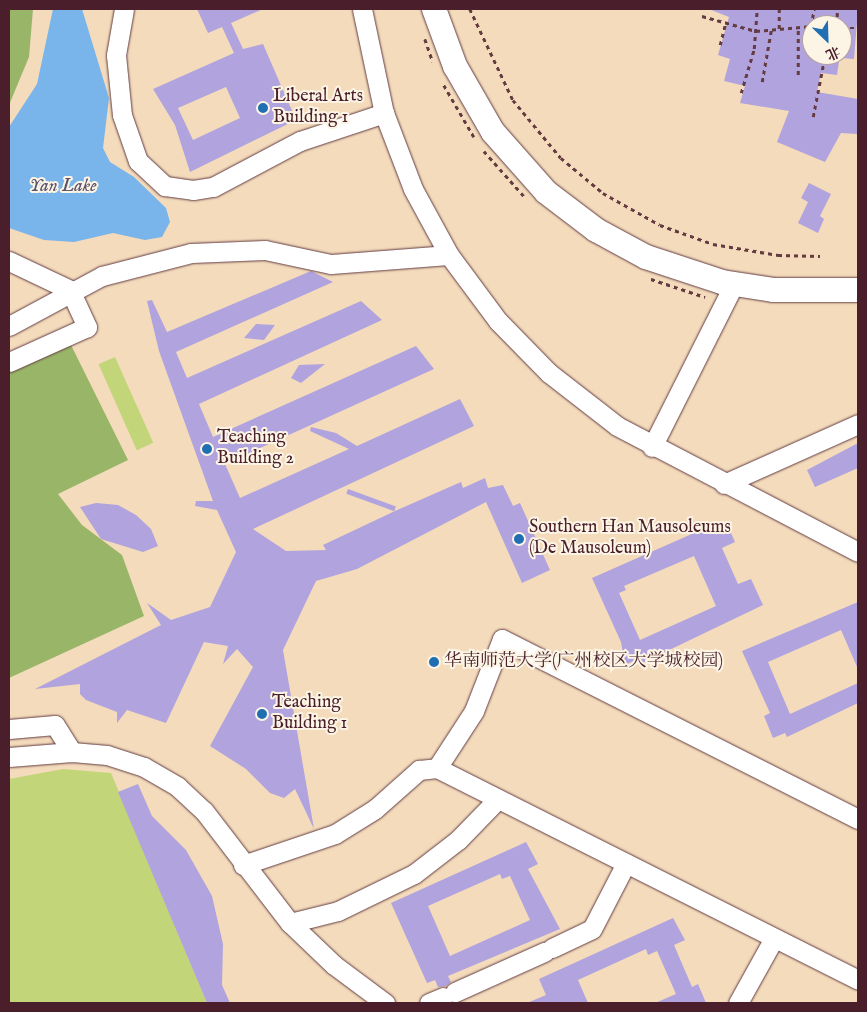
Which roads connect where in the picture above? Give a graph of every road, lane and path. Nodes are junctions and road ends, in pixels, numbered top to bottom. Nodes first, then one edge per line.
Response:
1 (124, 9) edge
2 (362, 9) edge
3 (434, 9) edge
4 (451, 9) edge
5 (470, 9) edge
6 (757, 9) edge
7 (779, 9) edge
8 (702, 16) dead end
9 (725, 25) junction
10 (798, 26) junction
11 (802, 26) edge
12 (779, 29) junction
13 (756, 31) junction
14 (771, 31) junction
15 (720, 44) dead end
16 (823, 65) edge
17 (798, 75) dead end
18 (762, 82) dead end
19 (741, 93) dead end
20 (384, 113) junction
21 (813, 117) dead end
22 (449, 255) junction
23 (820, 256) dead end
24 (9, 261) edge
25 (858, 274) edge
26 (734, 284) junction
27 (70, 290) junction
28 (858, 290) edge
29 (9, 326) edge
30 (9, 362) edge
31 (858, 424) edge
32 (652, 447) junction
33 (724, 484) junction
34 (858, 552) edge
35 (9, 729) edge
36 (72, 752) junction
37 (9, 757) edge
38 (437, 768) junction
39 (498, 799) junction
40 (858, 819) edge
41 (626, 863) junction
42 (243, 865) junction
43 (290, 923) junction
44 (774, 938) junction
45 (858, 980) edge
46 (442, 997) edge
47 (385, 1003) edge
48 (738, 1003) edge

1 - 20 lane
2 - 20 lane
3 - 26 main road
4 - 25 main road
5 - 23 path
6 - 13 path
7 - 12 path
8 - 9 path
9 - 13 path
9 - 15 path
10 - 11 path
10 - 12 path
10 - 17 path
12 - 14 path
13 - 14 path
13 - 19 path
14 - 18 path
16 - 21 path
20 - 22 lane
22 - 27 lane
22 - 32 lane
24 - 27 lane
26 - 28 main road
26 - 32 lane
27 - 29 lane
27 - 30 lane
31 - 33 lane
32 - 33 lane
33 - 34 lane
35 - 36 lane
36 - 37 lane
36 - 42 lane
38 - 39 lane
38 - 40 lane
38 - 42 lane
39 - 41 lane
39 - 43 lane
41 - 44 lane
41 - 46 lane
42 - 43 lane
43 - 47 lane
44 - 45 lane
44 - 48 lane

